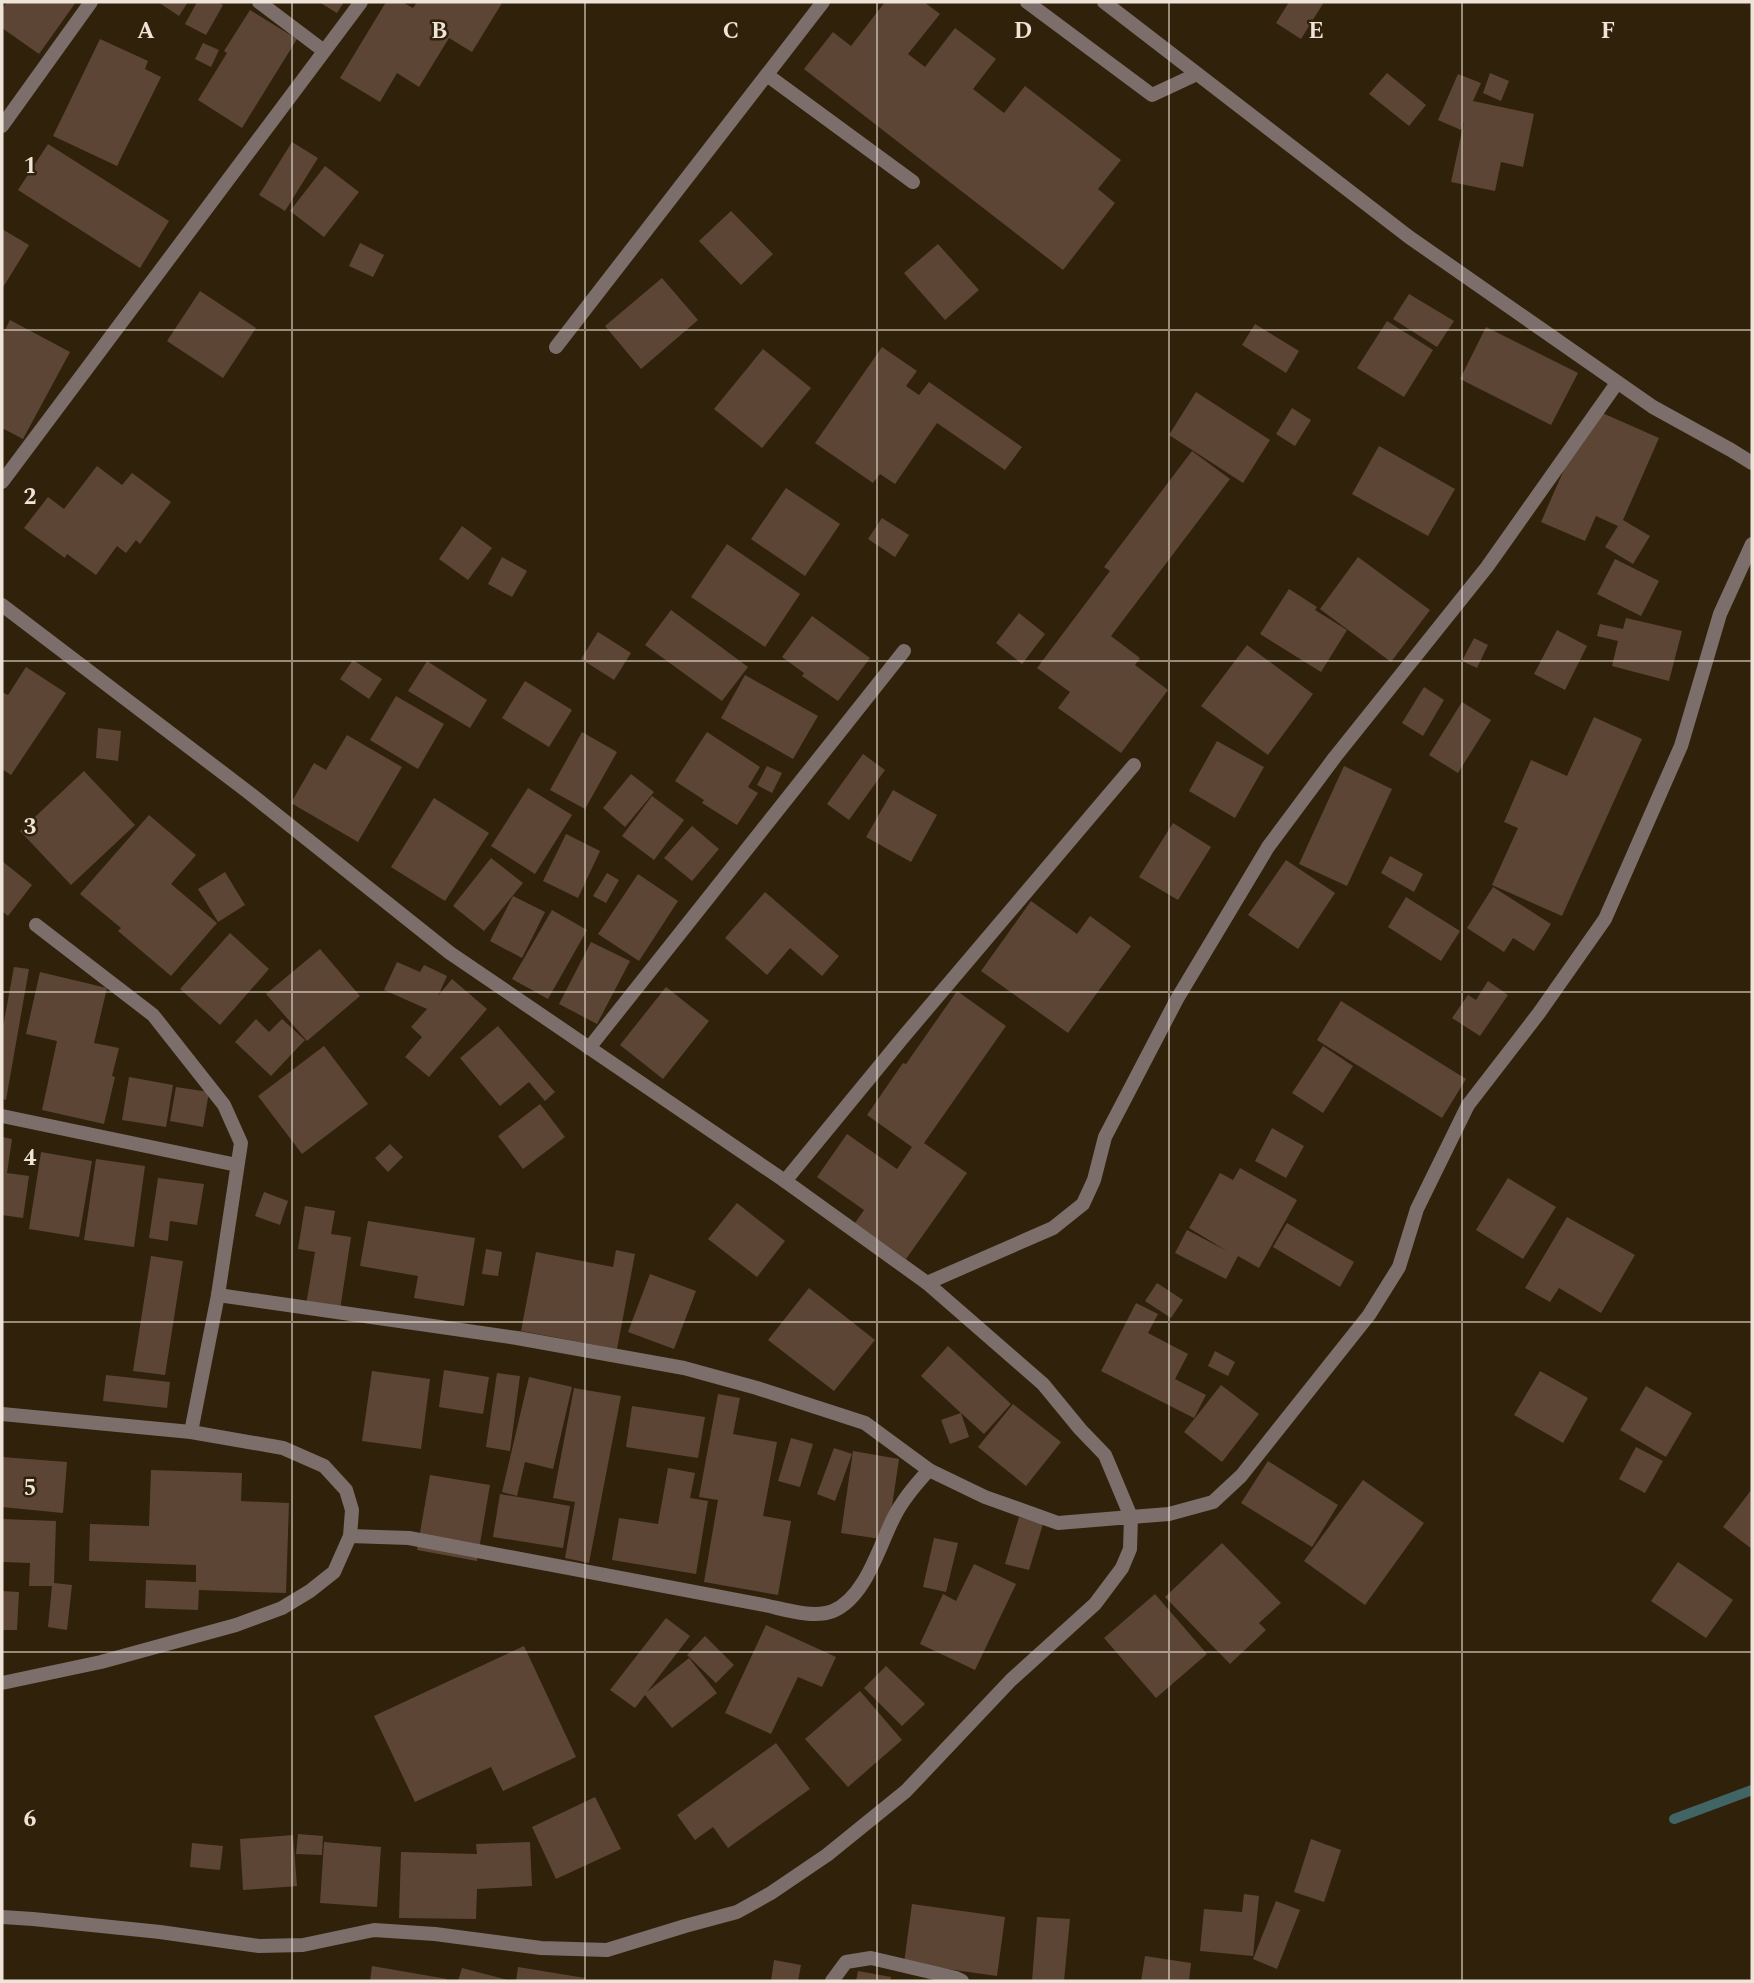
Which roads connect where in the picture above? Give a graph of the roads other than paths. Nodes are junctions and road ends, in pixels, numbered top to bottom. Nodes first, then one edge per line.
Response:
1 (90, 2) edge
2 (259, 2) edge
3 (361, 2) edge
4 (823, 2) edge
5 (1027, 2) edge
6 (1104, 2) edge
7 (324, 51) junction
8 (1197, 74) junction
9 (767, 75) junction
10 (2, 126) edge
11 (913, 182) dead end
12 (556, 347) dead end
13 (1617, 383) junction
14 (1752, 463) edge
15 (2, 482) edge
16 (1752, 544) edge
17 (2, 605) edge
18 (904, 651) dead end
19 (1135, 765) dead end
20 (36, 925) dead end
21 (589, 1048) junction
22 (2, 1116) edge
23 (237, 1165) junction
24 (785, 1181) junction
25 (926, 1283) junction
26 (218, 1295) junction
27 (2, 1414) edge
28 (191, 1432) junction
29 (929, 1470) junction
30 (1131, 1517) junction
31 (349, 1536) junction
32 (2, 1683) edge
33 (2, 1917) edge
34 (832, 1981) edge
35 (962, 1981) edge

1 - 10 street
2 - 7 street
3 - 7 street
4 - 9 street
5 - 8 street
6 - 8 street
7 - 15 street
8 - 13 street
9 - 11 street
9 - 12 street
13 - 14 street
13 - 25 street
16 - 30 street
17 - 21 street
18 - 21 street
19 - 24 street
20 - 23 street
21 - 24 street
22 - 23 street
23 - 26 street
24 - 25 street
25 - 30 street
26 - 28 street
26 - 29 street
27 - 28 street
28 - 31 street
29 - 30 street
29 - 31 street
30 - 33 street
31 - 32 street
34 - 35 street

